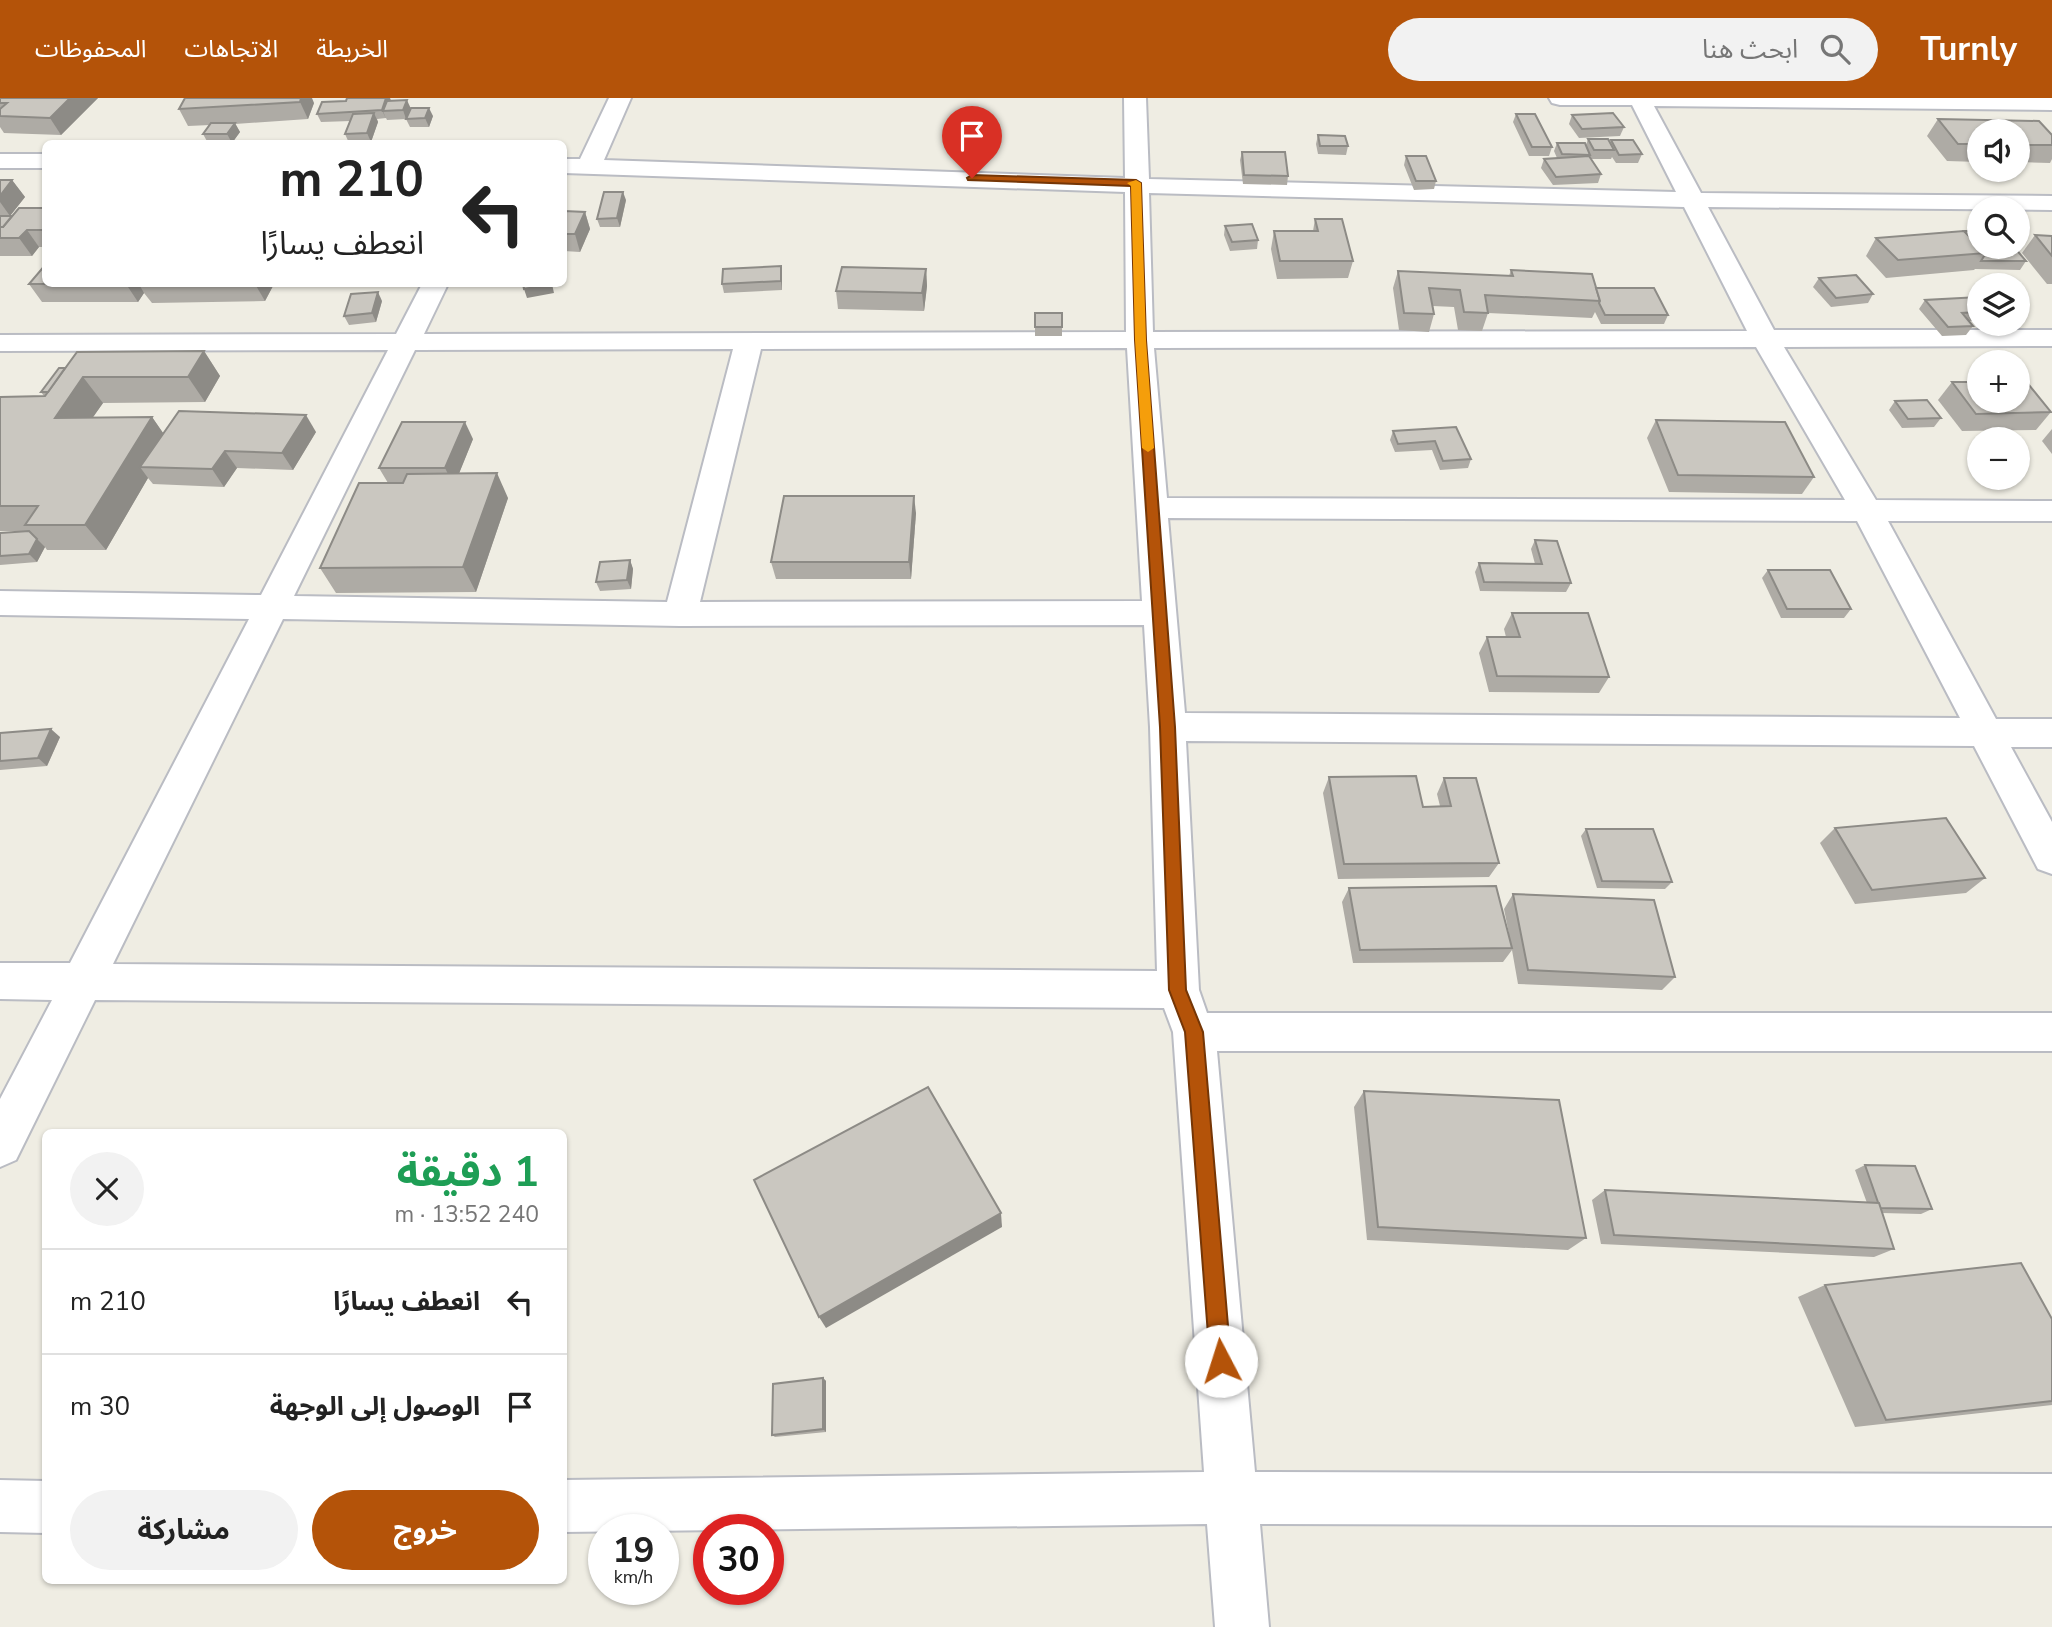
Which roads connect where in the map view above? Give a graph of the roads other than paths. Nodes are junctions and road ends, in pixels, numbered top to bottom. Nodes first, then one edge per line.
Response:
1 (620, 98) edge
2 (1135, 98) edge
3 (1560, 98) edge
4 (1640, 99) edge
5 (2052, 103) edge
6 (0, 161) edge
7 (42, 161) edge
8 (567, 166) edge
9 (589, 166) junction
10 (1136, 183) junction
11 (1693, 201) junction
12 (2052, 203) edge
13 (433, 287) edge
14 (1764, 337) junction
15 (2052, 338) edge
16 (1140, 340) junction
17 (749, 341) junction
18 (0, 343) edge
19 (404, 343) junction
20 (1152, 508) junction
21 (1867, 511) junction
22 (2052, 511) edge
23 (1, 606) edge
24 (274, 606) junction
25 (1158, 613) junction
26 (680, 614) junction
27 (1168, 727) junction
28 (1984, 733) junction
29 (2052, 733) edge
30 (2052, 858) edge
31 (0, 981) edge
32 (80, 982) junction
33 (1178, 990) junction
34 (2052, 1031) edge
35 (1194, 1032) junction
36 (0, 1145) edge
37 (1232, 1498) junction
38 (2052, 1500) edge
39 (0, 1506) edge
40 (567, 1506) edge
41 (42, 1507) edge
42 (1242, 1627) edge

1 - 9 street
2 - 10 street
3 - 4 street
4 - 5 street
4 - 11 street
6 - 7 street
8 - 9 street
9 - 10 street
10 - 11 street
10 - 16 street
11 - 12 street
11 - 14 street
13 - 19 street
14 - 15 street
14 - 16 street
14 - 21 street
16 - 17 street
16 - 20 street
17 - 19 street
17 - 26 street
18 - 19 street
19 - 24 street
20 - 21 street
20 - 25 street
21 - 22 street
21 - 28 street
23 - 24 street
24 - 26 street
24 - 32 street
25 - 26 street
25 - 27 street
27 - 28 street
27 - 33 street
28 - 29 street
28 - 30 street
31 - 32 street
32 - 33 street
32 - 36 street
33 - 35 street
34 - 35 street
35 - 37 street
37 - 38 street
37 - 40 street
37 - 42 street
39 - 41 street

